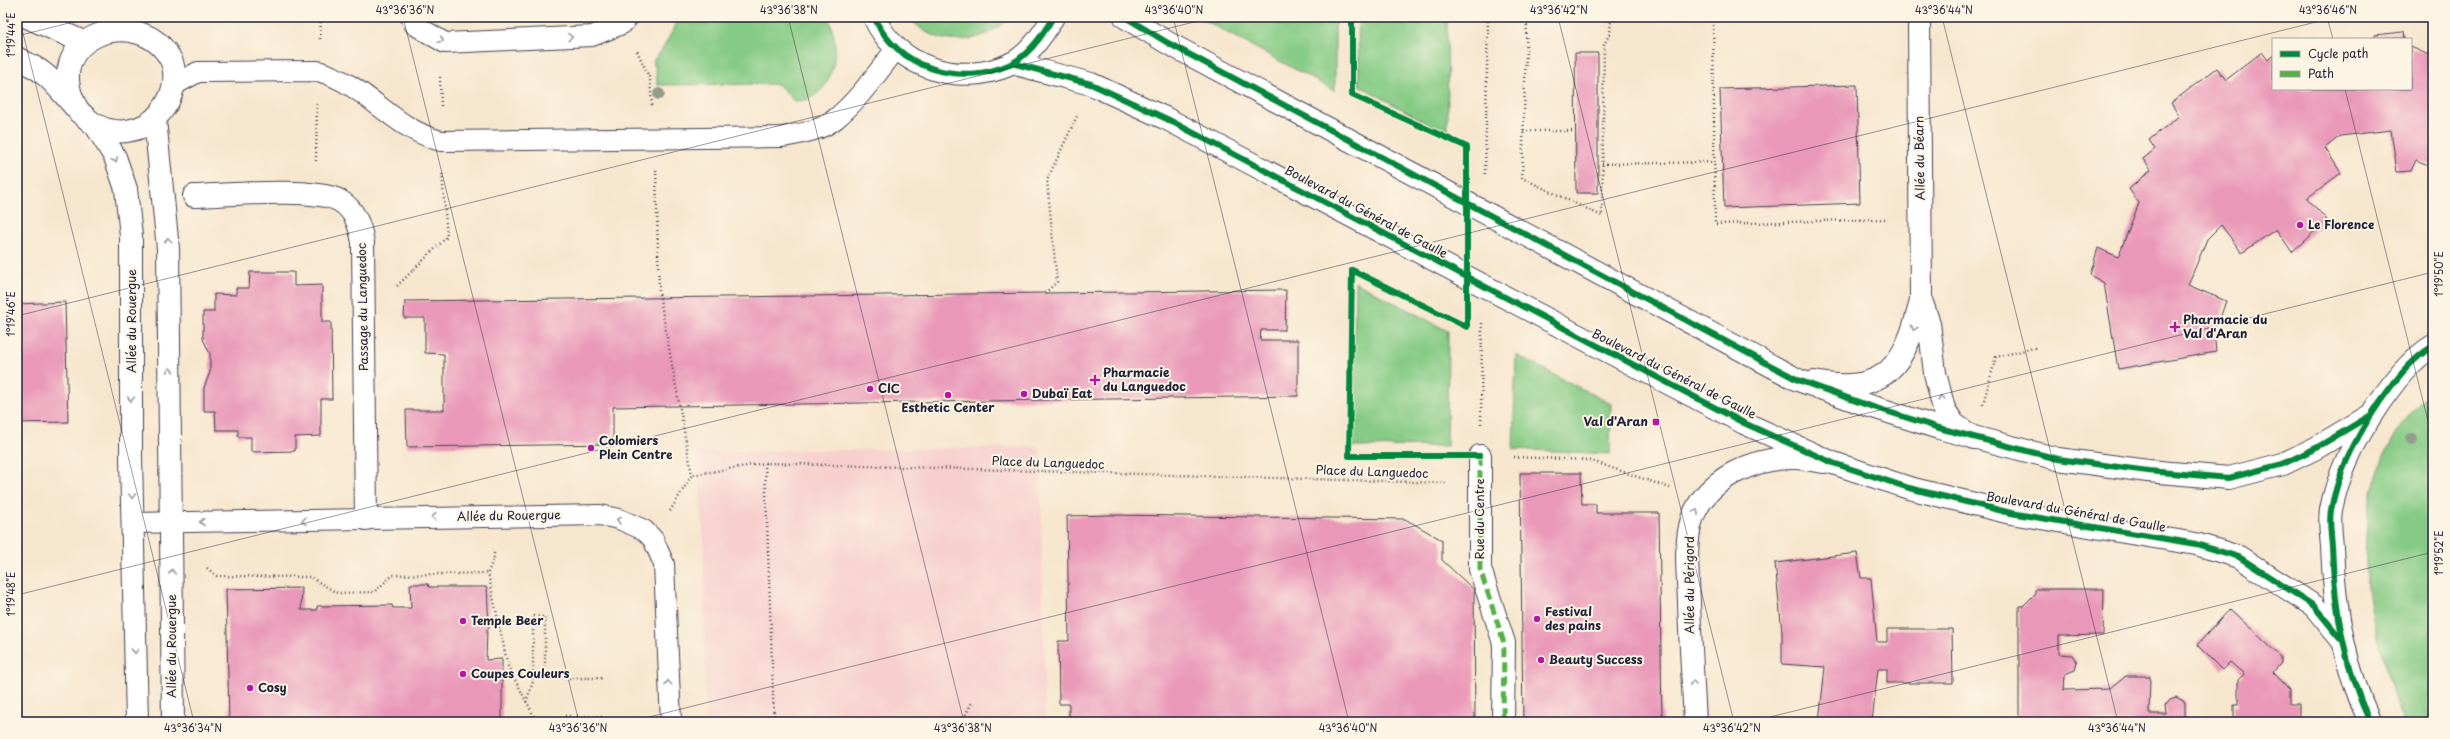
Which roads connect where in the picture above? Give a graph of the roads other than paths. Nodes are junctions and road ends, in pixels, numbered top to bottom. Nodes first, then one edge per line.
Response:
1 (27, 17) edge
2 (411, 17) edge
3 (874, 17) edge
4 (1053, 17) edge
5 (1125, 17) edge
6 (1919, 17) edge
7 (625, 20) edge
8 (80, 41) junction
9 (896, 49) junction
10 (17, 58) edge
11 (1012, 63) junction
12 (174, 85) junction
13 (79, 112) junction
14 (155, 119) junction
15 (96, 126) junction
16 (194, 196) dead end
17 (1922, 300) junction
18 (2433, 346) edge
19 (1798, 380) junction
20 (2371, 415) junction
21 (1974, 438) junction
22 (1480, 456) road end
23 (1833, 463) junction
24 (366, 519) junction
25 (172, 522) junction
26 (132, 523) junction
27 (2341, 639) junction
28 (137, 722) edge
29 (173, 722) edge
30 (671, 722) edge
31 (1503, 722) edge
32 (1695, 722) edge
33 (2370, 722) edge

1 - 8 street
2 -> 7 lane
3 - 9 street
4 - 11 street
5 - 19 street
6 - 17 street, Allée du Béarn
8 - 12 street
8 - 13 street
9 - 11 street
9 - 12 lane
10 - 13 street
11 - 23 street, Boulevard du Général de Gaulle
12 - 14 street
13 - 15 street
14 - 15 street
25 -> 14 street, Allée du Rouergue
15 -> 26 street, Allée du Rouergue
16 - 24 street, Passage du Languedoc
17 -> 19 street, Allée du Béarn
21 -> 17 street, Allée du Béarn
18 - 20 street
19 - 21 street
20 - 21 street
20 - 27 street
22 - 31 street, Rue du Centre
23 - 27 street, Boulevard du Général de Gaulle
32 -> 23 street, Allée du Périgord
24 -> 25 lane, Allée du Rouergue
30 -> 24 lane, Allée du Rouergue
25 - 26 lane, Allée du Rouergue
29 -> 25 street, Allée du Rouergue
26 -> 28 street, Allée du Rouergue
27 - 33 street

